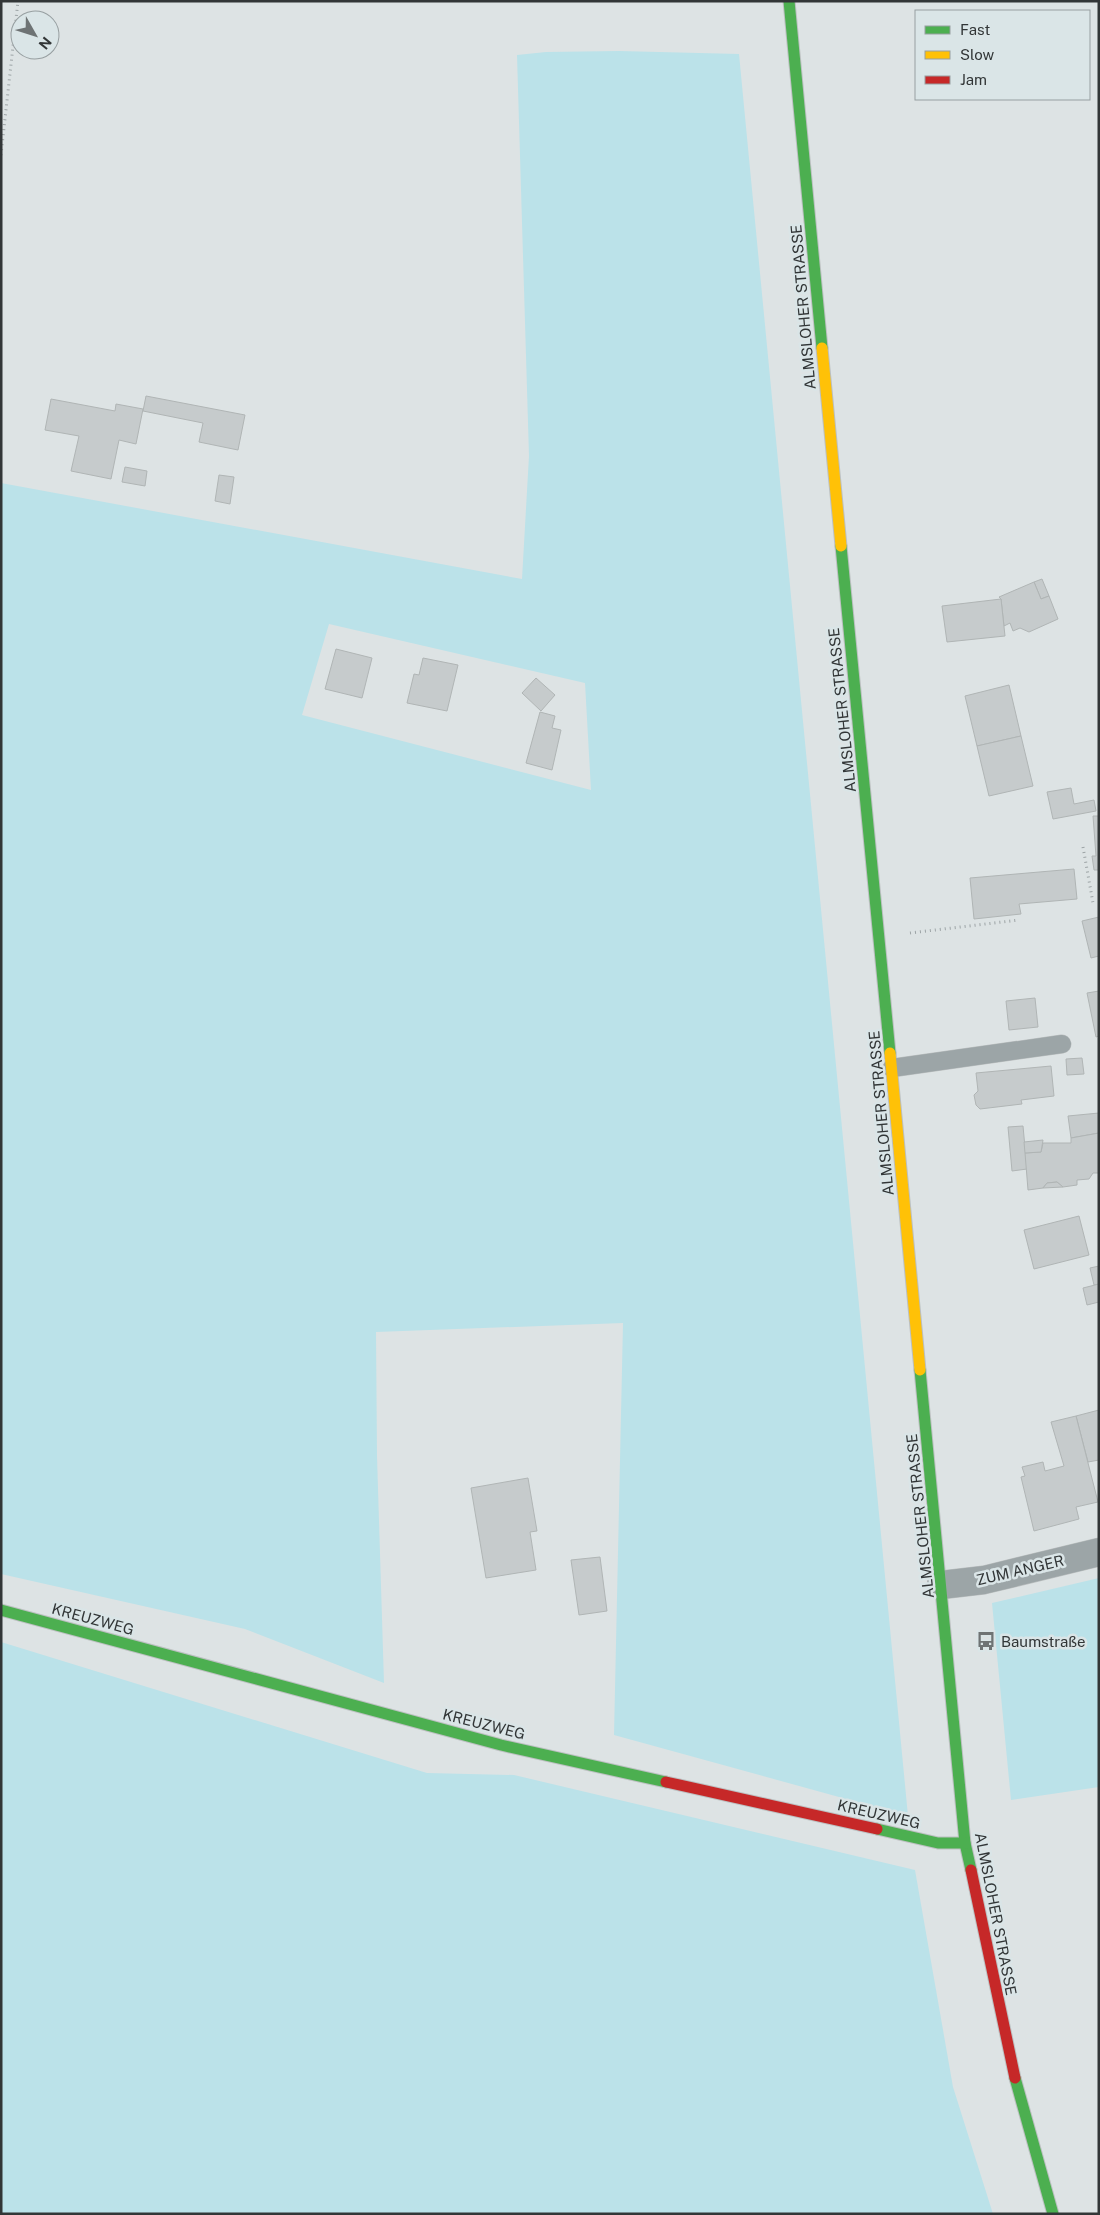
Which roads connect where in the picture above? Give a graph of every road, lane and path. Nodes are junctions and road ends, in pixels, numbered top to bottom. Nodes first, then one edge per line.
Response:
1 (18, 1) edge
2 (789, 1) edge
3 (1, 155) edge
4 (1083, 847) dead end
5 (1093, 903) dead end
6 (1019, 920) dead end
7 (879, 937) junction
8 (1062, 1044) dead end
9 (892, 1068) junction
10 (1099, 1552) edge
11 (941, 1585) junction
12 (1, 1610) edge
13 (965, 1843) junction
14 (1053, 2214) edge

1 - 3 path
2 - 7 street, ALMSLOHER STRASSE
4 - 5 path
6 - 7 path
7 - 9 street, ALMSLOHER STRASSE
8 - 9 lane
9 - 11 street, ALMSLOHER STRASSE
10 - 11 street, ZUM ANGER
11 - 13 street, ALMSLOHER STRASSE
12 - 13 street, KREUZWEG
13 - 14 street, ALMSLOHER STRASSE

